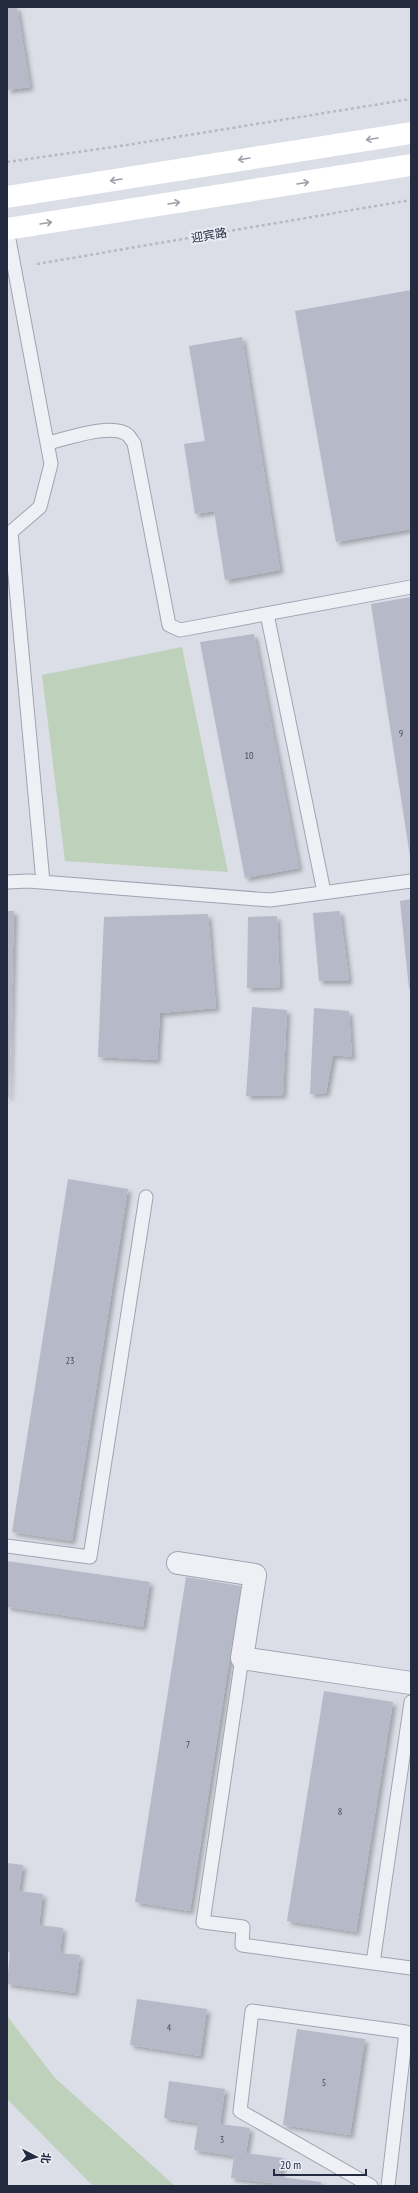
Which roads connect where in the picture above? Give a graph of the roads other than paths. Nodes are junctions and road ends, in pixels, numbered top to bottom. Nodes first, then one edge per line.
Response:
1 (411, 133) edge
2 (411, 165) edge
3 (7, 197) edge
4 (7, 229) edge
5 (48, 443) junction
6 (9, 532) edge
7 (411, 587) edge
8 (267, 614) junction
9 (411, 881) edge
10 (7, 882) edge
11 (43, 882) junction
12 (324, 892) junction
13 (146, 1197) dead end
14 (7, 1546) edge
15 (178, 1563) dead end
16 (242, 1658) junction
17 (411, 1684) edge
18 (411, 1702) edge
19 (374, 1963) junction
20 (411, 1968) edge
21 (371, 2186) edge
22 (388, 2186) edge

1 -> 3 main road
4 -> 2 main road
4 - 5 lane
5 - 6 lane
5 - 8 lane
6 - 11 lane
7 - 8 lane
8 - 12 lane
9 - 12 lane
10 - 11 lane
11 - 12 lane
13 - 14 lane
15 - 16 street
16 - 17 street
16 - 19 lane
18 - 19 lane
19 - 20 lane
21 - 22 lane

